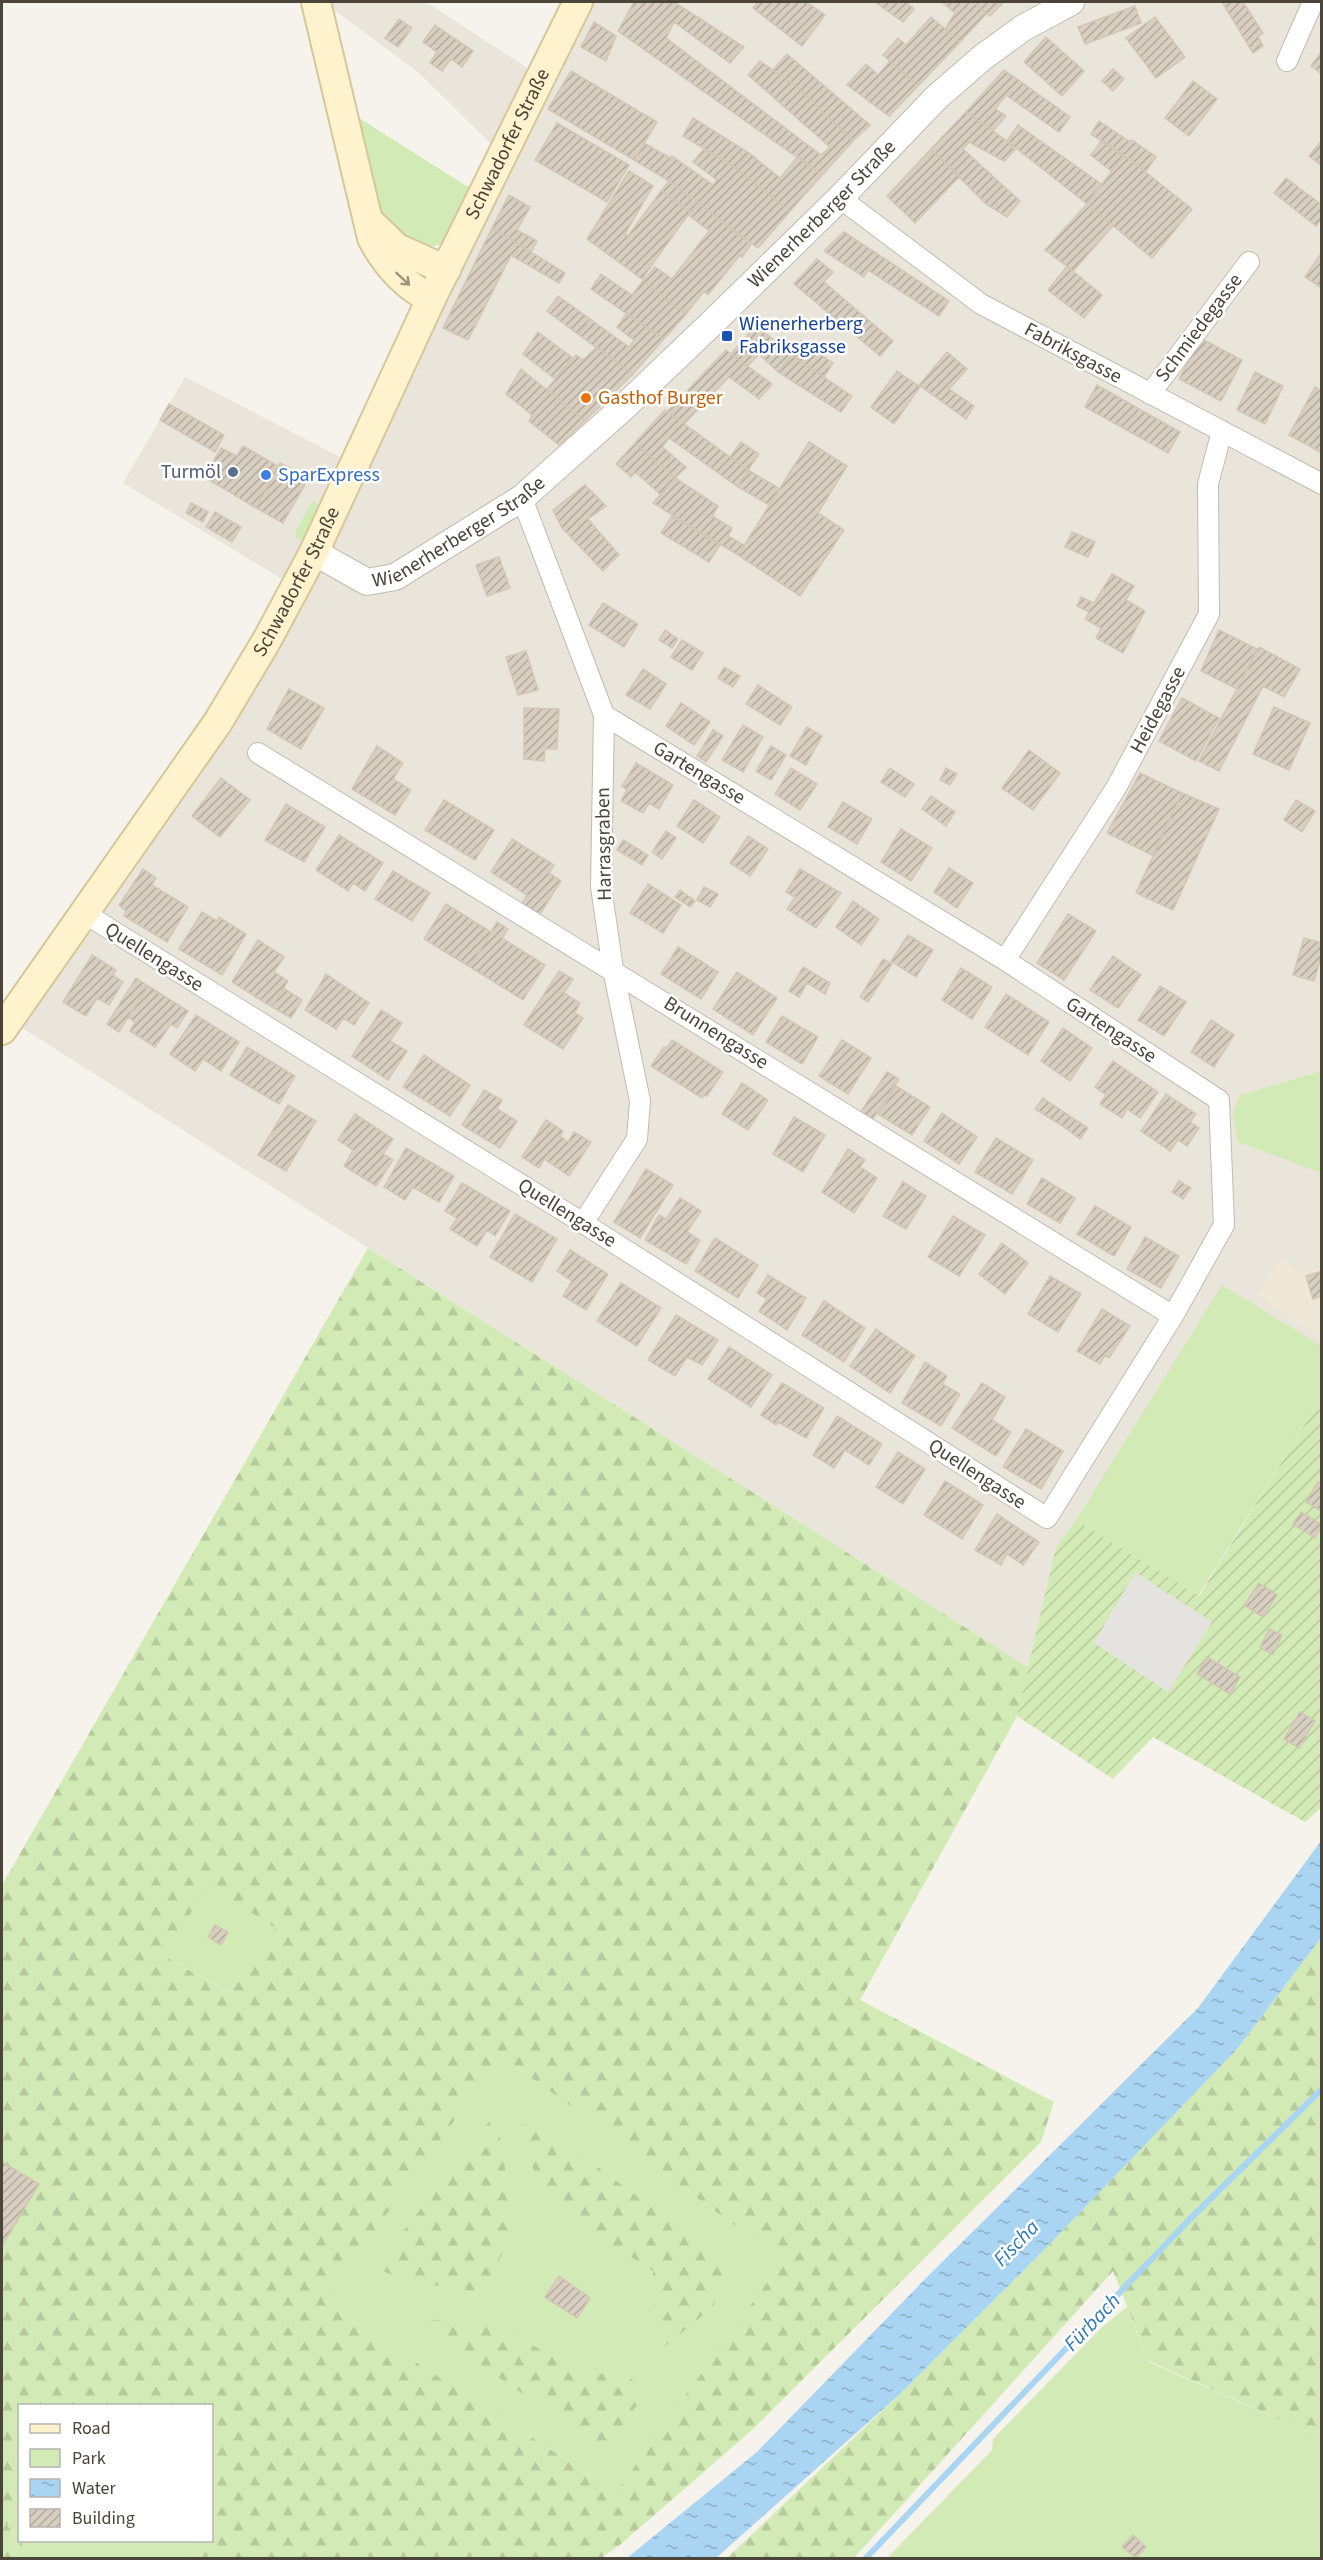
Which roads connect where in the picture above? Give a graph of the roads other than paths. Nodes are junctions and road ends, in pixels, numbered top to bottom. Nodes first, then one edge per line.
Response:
1 (316, 2) edge
2 (578, 2) edge
3 (1071, 2) edge
4 (1313, 2) edge
5 (1287, 61) dead end
6 (840, 198) junction
7 (365, 215) junction
8 (1249, 262) dead end
9 (446, 270) junction
10 (431, 299) junction
11 (1150, 394) junction
12 (1222, 431) junction
13 (1322, 484) edge
14 (522, 498) junction
15 (314, 552) junction
16 (604, 715) junction
17 (258, 753) dead end
18 (84, 913) junction
19 (1005, 960) junction
20 (613, 969) junction
21 (2, 1030) edge
22 (584, 1223) junction
23 (1173, 1316) junction
24 (1047, 1518) joint

1 - 7 main road
2 - 9 main road, Schwadorfer Straße
3 - 6 street, Wienerherberger Straße
4 - 5 street
6 - 11 street, Fabriksgasse
6 - 14 street, Wienerherberger Straße
7 - 9 main road
7 -> 10 main road
8 - 11 street, Schmiedegasse
9 - 10 main road, Schwadorfer Straße
10 - 15 main road, Schwadorfer Straße
11 - 12 street, Fabriksgasse
12 - 13 street, Fabriksgasse
12 - 19 street, Heidegasse
14 - 15 street, Wienerherberger Straße
14 - 16 street, Harrasgraben
15 - 18 main road, Schwadorfer Straße
16 - 19 street, Gartengasse
16 - 20 street, Harrasgraben
17 - 20 street, Brunnengasse
18 - 21 main road, Schwadorfer Straße
18 - 22 street, Quellengasse
19 - 23 street, Gartengasse
20 - 22 street, Harrasgraben
20 - 23 street, Brunnengasse
22 - 24 street, Quellengasse
23 - 24 street, Gartengasse

